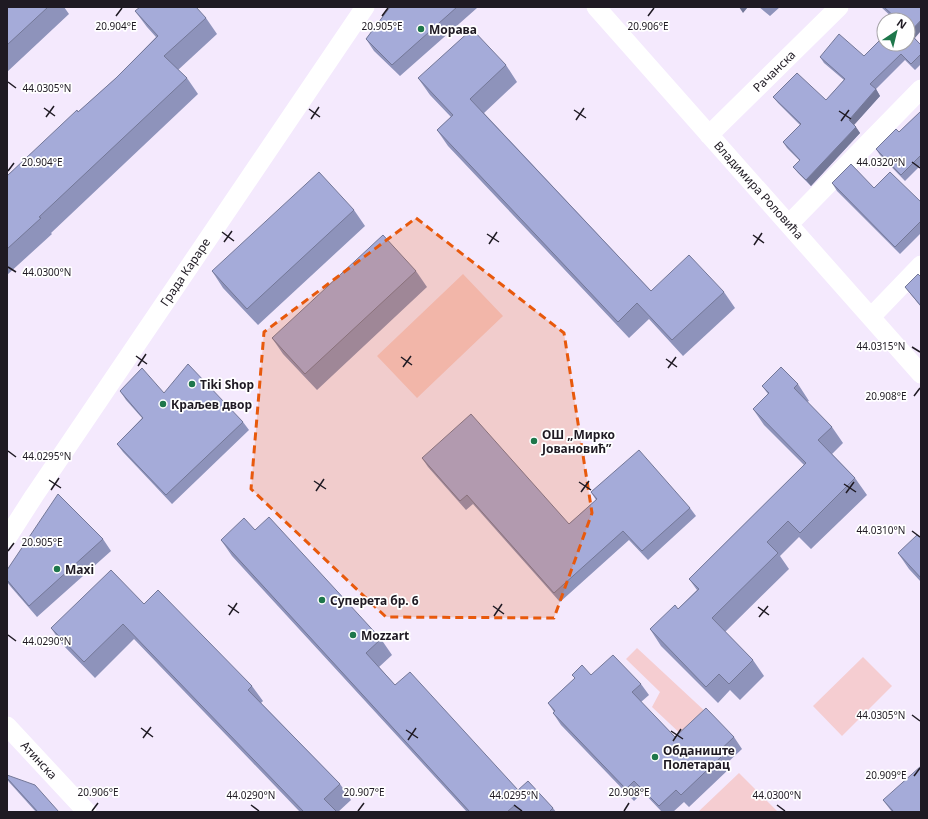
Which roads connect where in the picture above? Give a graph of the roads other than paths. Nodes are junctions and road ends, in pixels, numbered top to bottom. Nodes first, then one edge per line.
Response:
1 (365, 7) edge
2 (596, 7) edge
3 (834, 9) edge
4 (921, 89) edge
5 (709, 135) junction
6 (789, 224) junction
7 (921, 265) edge
8 (871, 317) junction
9 (921, 374) edge
10 (7, 538) edge
11 (7, 726) edge
12 (86, 812) edge

1 - 10 street, Града Караре
2 - 5 street, Владимира Роловића
3 - 5 street, Рачанска
4 - 6 street
5 - 6 street, Владимира Роловића
6 - 8 street, Владимира Роловића
7 - 8 street
8 - 9 street, Владимира Роловића
11 - 12 street, Атинска

